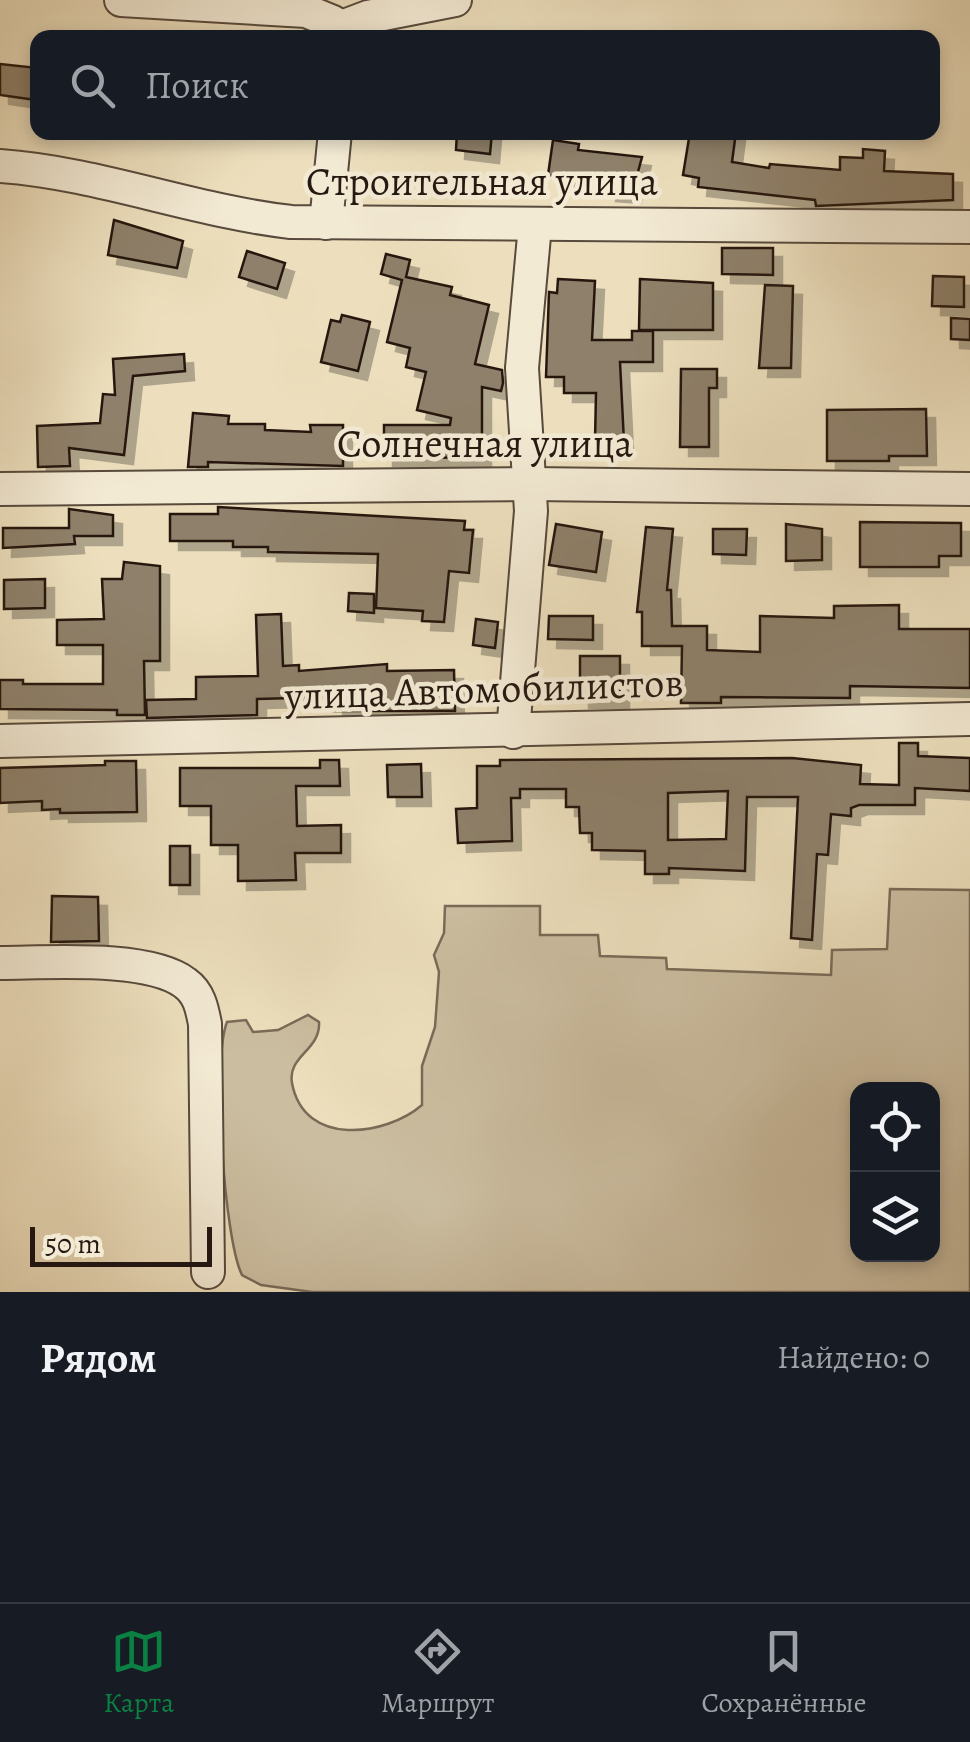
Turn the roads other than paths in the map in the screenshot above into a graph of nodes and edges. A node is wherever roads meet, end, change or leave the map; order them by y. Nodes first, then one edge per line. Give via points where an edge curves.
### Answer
1 (121, 0) edge
2 (455, 0) edge
3 (338, 30) edge
4 (347, 30) edge
5 (334, 140) edge
6 (0, 166) edge
7 (326, 223) junction
8 (535, 224) junction
9 (970, 226) edge
10 (532, 484) junction
11 (0, 489) edge
12 (970, 489) edge
13 (970, 719) edge
14 (514, 732) junction
15 (0, 740) edge
16 (0, 962) edge
17 (208, 1272) dead end

1 - 3 street via 282,8 322,16
2 - 4 street via 368,17
5 - 7 street
6 - 7 street, Строительная улица via 135,188 250,218
7 - 8 street, Строительная улица
8 - 9 street, Строительная улица
8 - 10 street via 522,368
10 - 11 street, Солнечная улица
10 - 12 street, Солнечная улица
10 - 14 street
13 - 14 street, улица Автомобилистов
14 - 15 street, улица Автомобилистов
16 - 17 street via 153,970 196,994 205,1024

